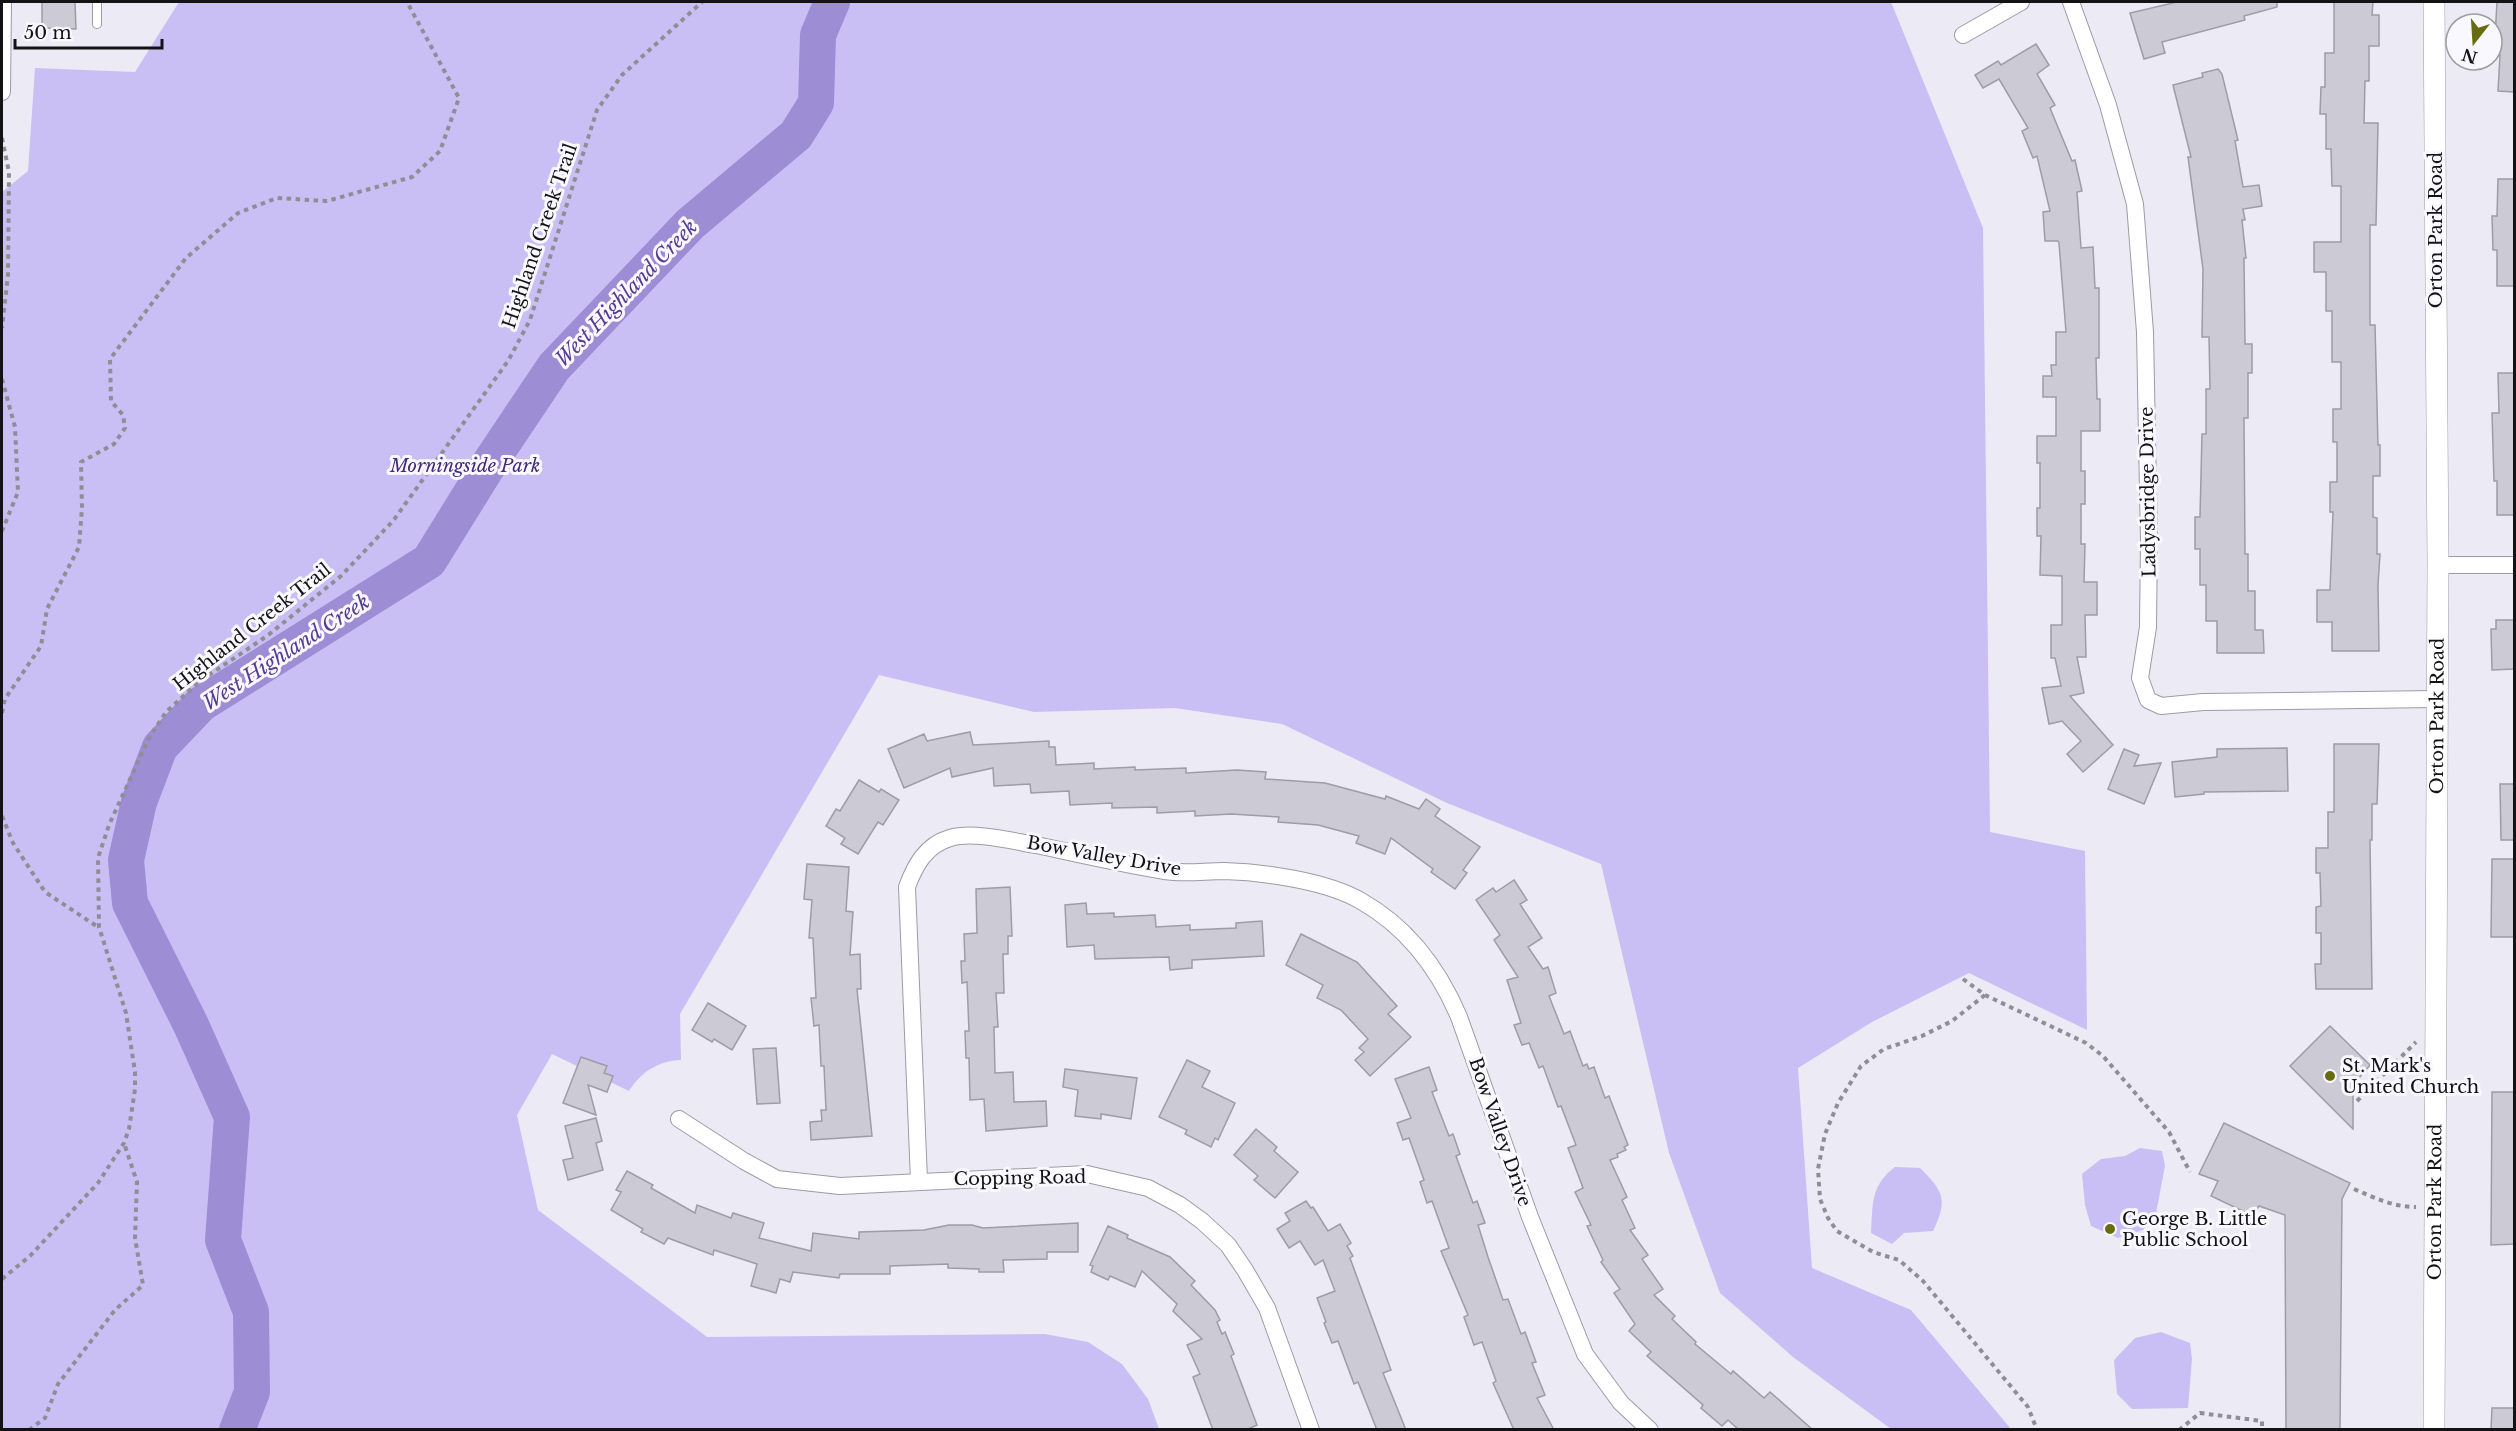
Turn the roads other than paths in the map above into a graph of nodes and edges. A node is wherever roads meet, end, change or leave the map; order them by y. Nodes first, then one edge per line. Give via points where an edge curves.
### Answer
1 (3, 2) edge
2 (97, 2) edge
3 (2021, 2) edge
4 (2071, 2) edge
5 (2434, 2) edge
6 (97, 24) dead end
7 (1963, 35) dead end
8 (2, 92) edge
9 (2438, 565) junction
10 (2514, 565) edge
11 (2436, 699) junction
12 (679, 1119) dead end
13 (919, 1180) junction
14 (1644, 1428) edge
15 (1311, 1430) edge
16 (2434, 1430) edge

1 - 8 street
2 - 6 lane
3 - 7 street
4 - 11 street, Ladysbridge Drive via 2108,105 2134,204 2145,332 2148,627 2140,678 2148,700 2161,706
5 - 9 street, Orton Park Road
9 - 10 street
9 - 11 street, Orton Park Road
11 - 16 street, Orton Park Road
12 - 13 street, Copping Road via 777,1179 840,1186
13 - 14 street, Bow Valley Drive via 907,887 914,868 937,843 952,837 988,836 1168,871 1271,874 1338,891 1361,900 1405,935 1432,964 1447,988 1584,1354
13 - 15 street, Copping Road via 1087,1174 1148,1188 1180,1204 1228,1245 1259,1293

